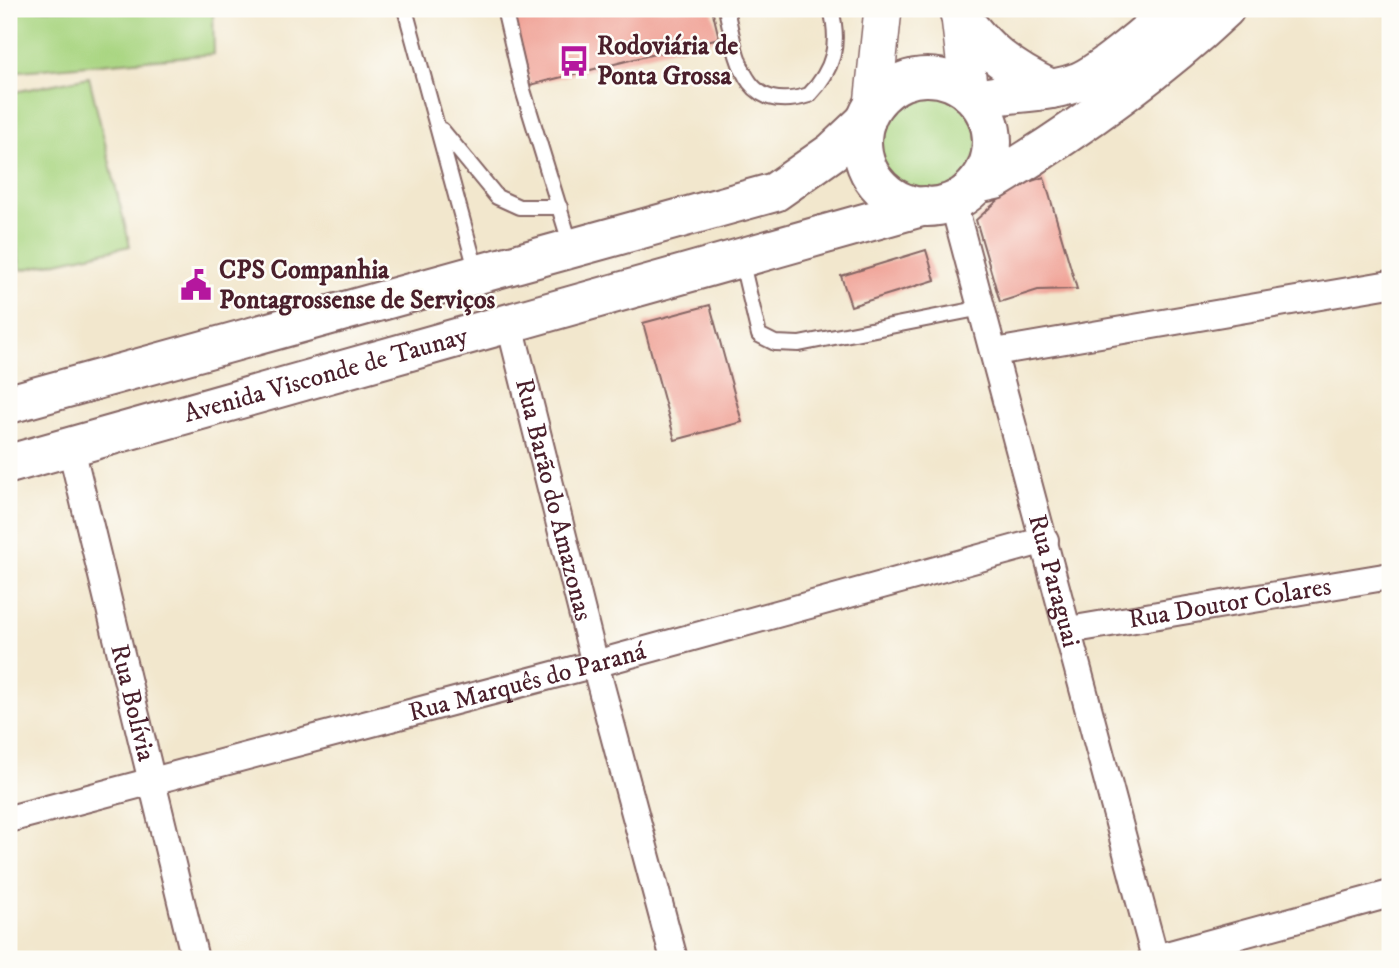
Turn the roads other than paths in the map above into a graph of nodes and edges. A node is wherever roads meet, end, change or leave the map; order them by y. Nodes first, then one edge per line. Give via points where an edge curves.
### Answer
1 (405, 9) edge
2 (504, 9) edge
3 (726, 9) edge
4 (831, 9) edge
5 (883, 9) edge
6 (1173, 9) edge
7 (1225, 9) edge
8 (960, 12) edge
9 (1051, 89) junction
10 (972, 96) junction
11 (870, 112) junction
12 (437, 124) junction
13 (951, 197) junction
14 (560, 207) junction
15 (572, 247) junction
16 (741, 259) junction
17 (477, 273) junction
18 (1390, 284) edge
19 (982, 308) junction
20 (510, 325) junction
21 (995, 352) junction
22 (107, 379) junction
23 (9, 404) edge
24 (71, 448) junction
25 (9, 464) edge
26 (1045, 540) junction
27 (1390, 576) edge
28 (1069, 630) junction
29 (595, 664) junction
30 (153, 779) junction
31 (9, 820) edge
32 (1390, 894) edge
33 (195, 959) edge
34 (674, 959) edge
35 (1154, 959) edge

1 - 12 lane
2 - 14 lane via 523,90
3 - 4 lane via 742,75 761,92 785,99 809,95 828,70 836,43
5 - 11 main road
6 - 9 main road via 1080,82
7 - 13 main road, Avenida Visconde de Taunay via 1193,40 1106,107 995,180
8 - 9 main road via 980,41 1003,62
8 - 10 main road
9 - 10 main road
10 - 11 main road via 948,80 915,78 899,83
10 - 13 main road via 985,112 992,143 990,158
11 - 13 main road via 863,153 875,181 897,199
11 - 15 main road via 832,152 775,192
12 - 14 lane via 497,197 519,207
12 - 17 lane
13 - 16 main road, Avenida Visconde de Taunay
13 - 19 street, Rua Paraguai
14 - 15 lane
15 - 17 main road
16 - 19 lane via 759,335 775,343 799,344
16 - 20 main road, Avenida Visconde de Taunay
17 - 22 main road
18 - 21 street
19 - 21 street, Rua Paraguai
20 - 24 main road, Avenida Visconde de Taunay
20 - 29 street, Rua Barão do Amazonas
21 - 26 street, Rua Paraguai
22 - 23 main road
22 - 24 main road via 94,387 76,412
24 - 25 main road, Avenida Visconde de Taunay
24 - 30 street, Rua Bolívia
26 - 28 street, Rua Paraguai
26 - 29 street, Rua Marquês do Paraná
27 - 28 street, Rua Doutor Colares
28 - 35 street, Rua Paraguai
29 - 30 street, Rua Marquês do Paraná
29 - 34 street, Rua Barão do Amazonas
30 - 31 street, Rua Marquês do Paraná
30 - 33 street, Rua Bolívia
32 - 35 street

